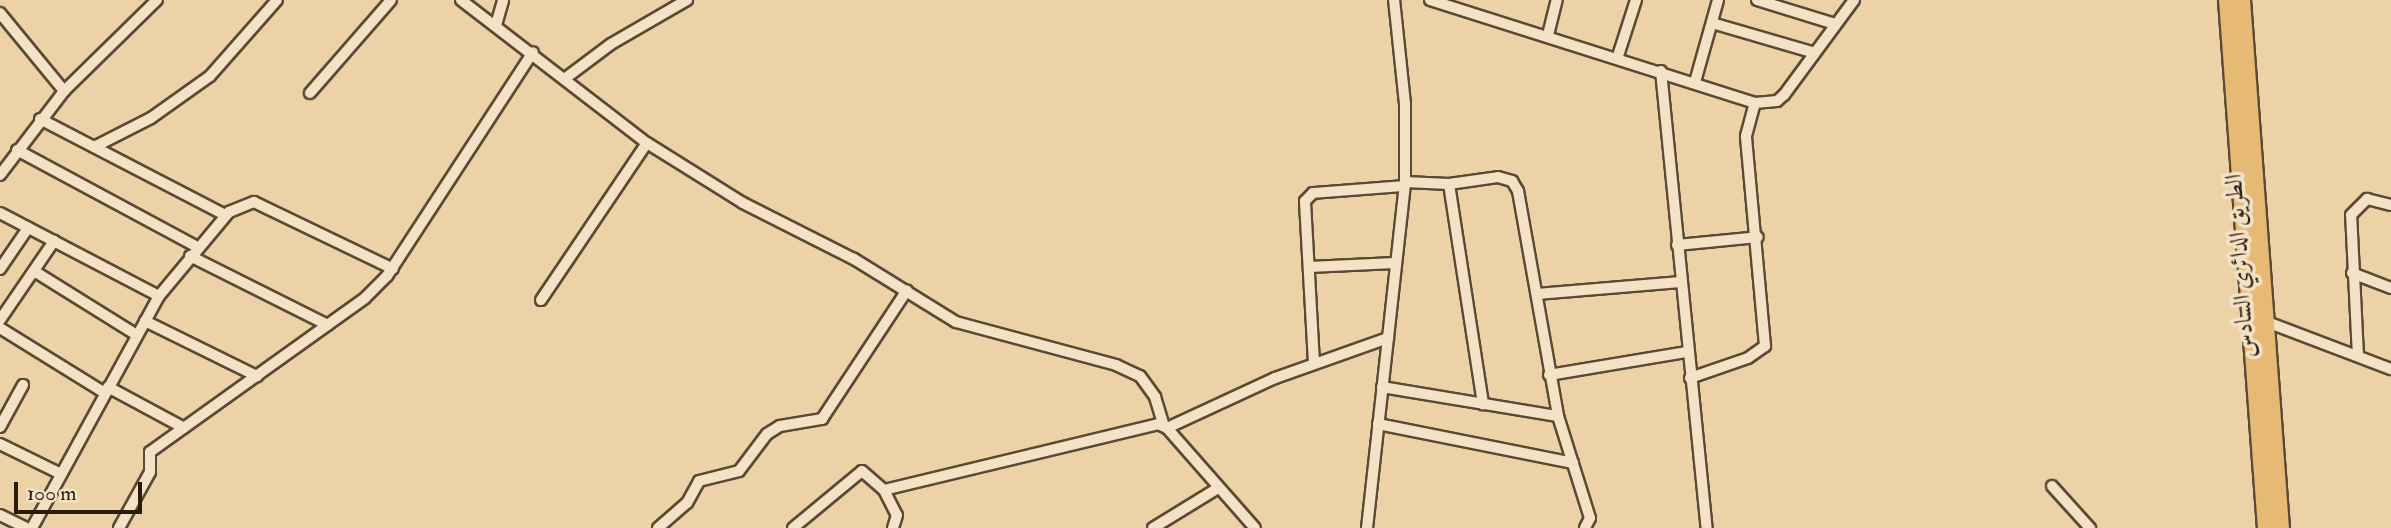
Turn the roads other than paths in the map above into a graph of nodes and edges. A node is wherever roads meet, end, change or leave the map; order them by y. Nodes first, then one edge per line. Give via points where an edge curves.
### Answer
1 (157, 0) edge
2 (277, 0) edge
3 (391, 0) edge
4 (461, 0) edge
5 (503, 0) edge
6 (687, 0) edge
7 (1394, 0) edge
8 (1430, 0) edge
9 (1478, 0) edge
10 (1557, 0) edge
11 (1636, 0) edge
12 (1718, 0) edge
13 (1757, 0) edge
14 (1854, 0) edge
15 (2227, 0) edge
16 (2242, 0) edge
17 (1795, 6) edge
18 (0, 13) edge
19 (1474, 13) junction
20 (1712, 23) junction
21 (1835, 24) junction
22 (496, 25) junction
23 (1548, 35) junction
24 (533, 52) junction
25 (1815, 53) junction
26 (1618, 56) junction
27 (1661, 72) junction
28 (567, 77) junction
29 (1695, 82) junction
30 (64, 91) junction
31 (310, 93) dead end
32 (1755, 103) junction
33 (40, 119) junction
34 (647, 143) junction
35 (94, 147) junction
36 (18, 150) junction
37 (0, 175) edge
38 (1405, 184) junction
39 (1449, 184) junction
40 (2391, 205) edge
41 (0, 213) edge
42 (225, 215) junction
43 (2252, 225) junction
44 (28, 228) junction
45 (1758, 237) junction
46 (54, 241) junction
47 (1677, 245) junction
48 (193, 252) junction
49 (1395, 263) junction
50 (1309, 267) junction
51 (0, 269) edge
52 (393, 269) junction
53 (34, 271) junction
54 (2352, 272) junction
55 (1681, 282) junction
56 (2391, 288) edge
57 (907, 290) junction
58 (1537, 294) junction
59 (159, 296) junction
60 (541, 300) dead end
61 (0, 320) edge
62 (145, 321) junction
63 (2267, 322) junction
64 (328, 325) junction
65 (0, 328) edge
66 (137, 335) junction
67 (1388, 338) junction
68 (1687, 352) junction
69 (2358, 356) junction
70 (1314, 363) junction
71 (2391, 369) edge
72 (1549, 375) junction
73 (257, 376) junction
74 (1690, 378) junction
75 (23, 386) dead end
76 (1382, 387) junction
77 (106, 390) junction
78 (1483, 404) junction
79 (1558, 416) junction
80 (1378, 424) junction
81 (1165, 426) junction
82 (0, 427) edge
83 (184, 428) junction
84 (0, 444) edge
85 (1573, 463) junction
86 (61, 474) junction
87 (2052, 486) dead end
88 (1219, 488) junction
89 (884, 490) junction
90 (0, 515) edge
91 (29, 528) edge
92 (119, 528) edge
93 (658, 528) edge
94 (793, 528) edge
95 (893, 528) edge
96 (1153, 528) edge
97 (1255, 528) edge
98 (1367, 528) edge
99 (1585, 528) edge
100 (1707, 528) edge
101 (2090, 528) edge
102 (2266, 528) edge
103 (2281, 528) edge

1 - 30 street
2 - 35 street via 210,76 151,118
3 - 31 street
4 - 22 street
5 - 22 street
6 - 28 street via 611,44
7 - 38 street via 1405,104
8 - 19 street
9 - 19 street
10 - 23 street
11 - 26 street
12 - 20 street
13 - 17 street
14 - 21 street
15 - 43 highway, الطريق الدائري السادس
16 - 43 highway, الطريق الدائري السادس
17 - 21 street
18 - 30 street
19 - 23 street
20 - 25 street
20 - 29 street
21 - 25 street
22 - 24 street
23 - 26 street
24 - 28 street
24 - 52 street
25 - 32 street via 1777,101
26 - 27 street
27 - 29 street
27 - 47 street
28 - 34 street
29 - 32 street
30 - 33 street
32 - 45 street via 1746,136
33 - 35 street
33 - 36 street
34 - 57 street via 743,203
34 - 60 street
35 - 42 street
36 - 37 street
36 - 48 street
38 - 39 street
38 - 49 street
38 - 50 street via 1308,195
39 - 58 street via 1498,177 1511,181 1518,191
39 - 78 street
40 - 54 street via 2367,199 2351,215
41 - 44 street
42 - 48 street
42 - 52 street via 254,202
43 - 63 highway, الطريق الدائري السادس
43 - 102 highway, الطريق الدائري السادس
44 - 46 street
44 - 51 street
45 - 47 street
45 - 74 street via 1765,346 1748,358
46 - 53 street
46 - 59 street
47 - 55 street
48 - 59 street
48 - 64 street
49 - 50 street
49 - 67 street
50 - 70 street
52 - 64 street via 365,298
53 - 61 street
53 - 66 street
54 - 56 street
54 - 69 street
55 - 58 street
55 - 68 street
57 - 81 street via 956,322 1116,365 1140,376 1155,397
57 - 93 street via 822,419 773,430 739,471 699,481 687,503
58 - 72 street
59 - 62 street
62 - 66 street
62 - 73 street
63 - 69 street
63 - 103 highway, الطريق الدائري السادس
64 - 73 street
65 - 77 street
66 - 77 street
67 - 70 street
67 - 76 street
68 - 72 street
68 - 74 street
69 - 71 street
70 - 81 street
72 - 79 street
73 - 83 street
74 - 100 street
75 - 82 street
76 - 78 street
76 - 80 street
77 - 83 street
77 - 86 street
78 - 79 street
79 - 85 street
80 - 85 street
80 - 98 street
81 - 88 street
81 - 89 street
83 - 92 street via 148,455 150,472
84 - 86 street
85 - 99 street via 1589,511
86 - 91 street
87 - 101 street
88 - 96 street
88 - 97 street
89 - 94 street via 862,471
89 - 95 street via 897,515
90 - 91 street

